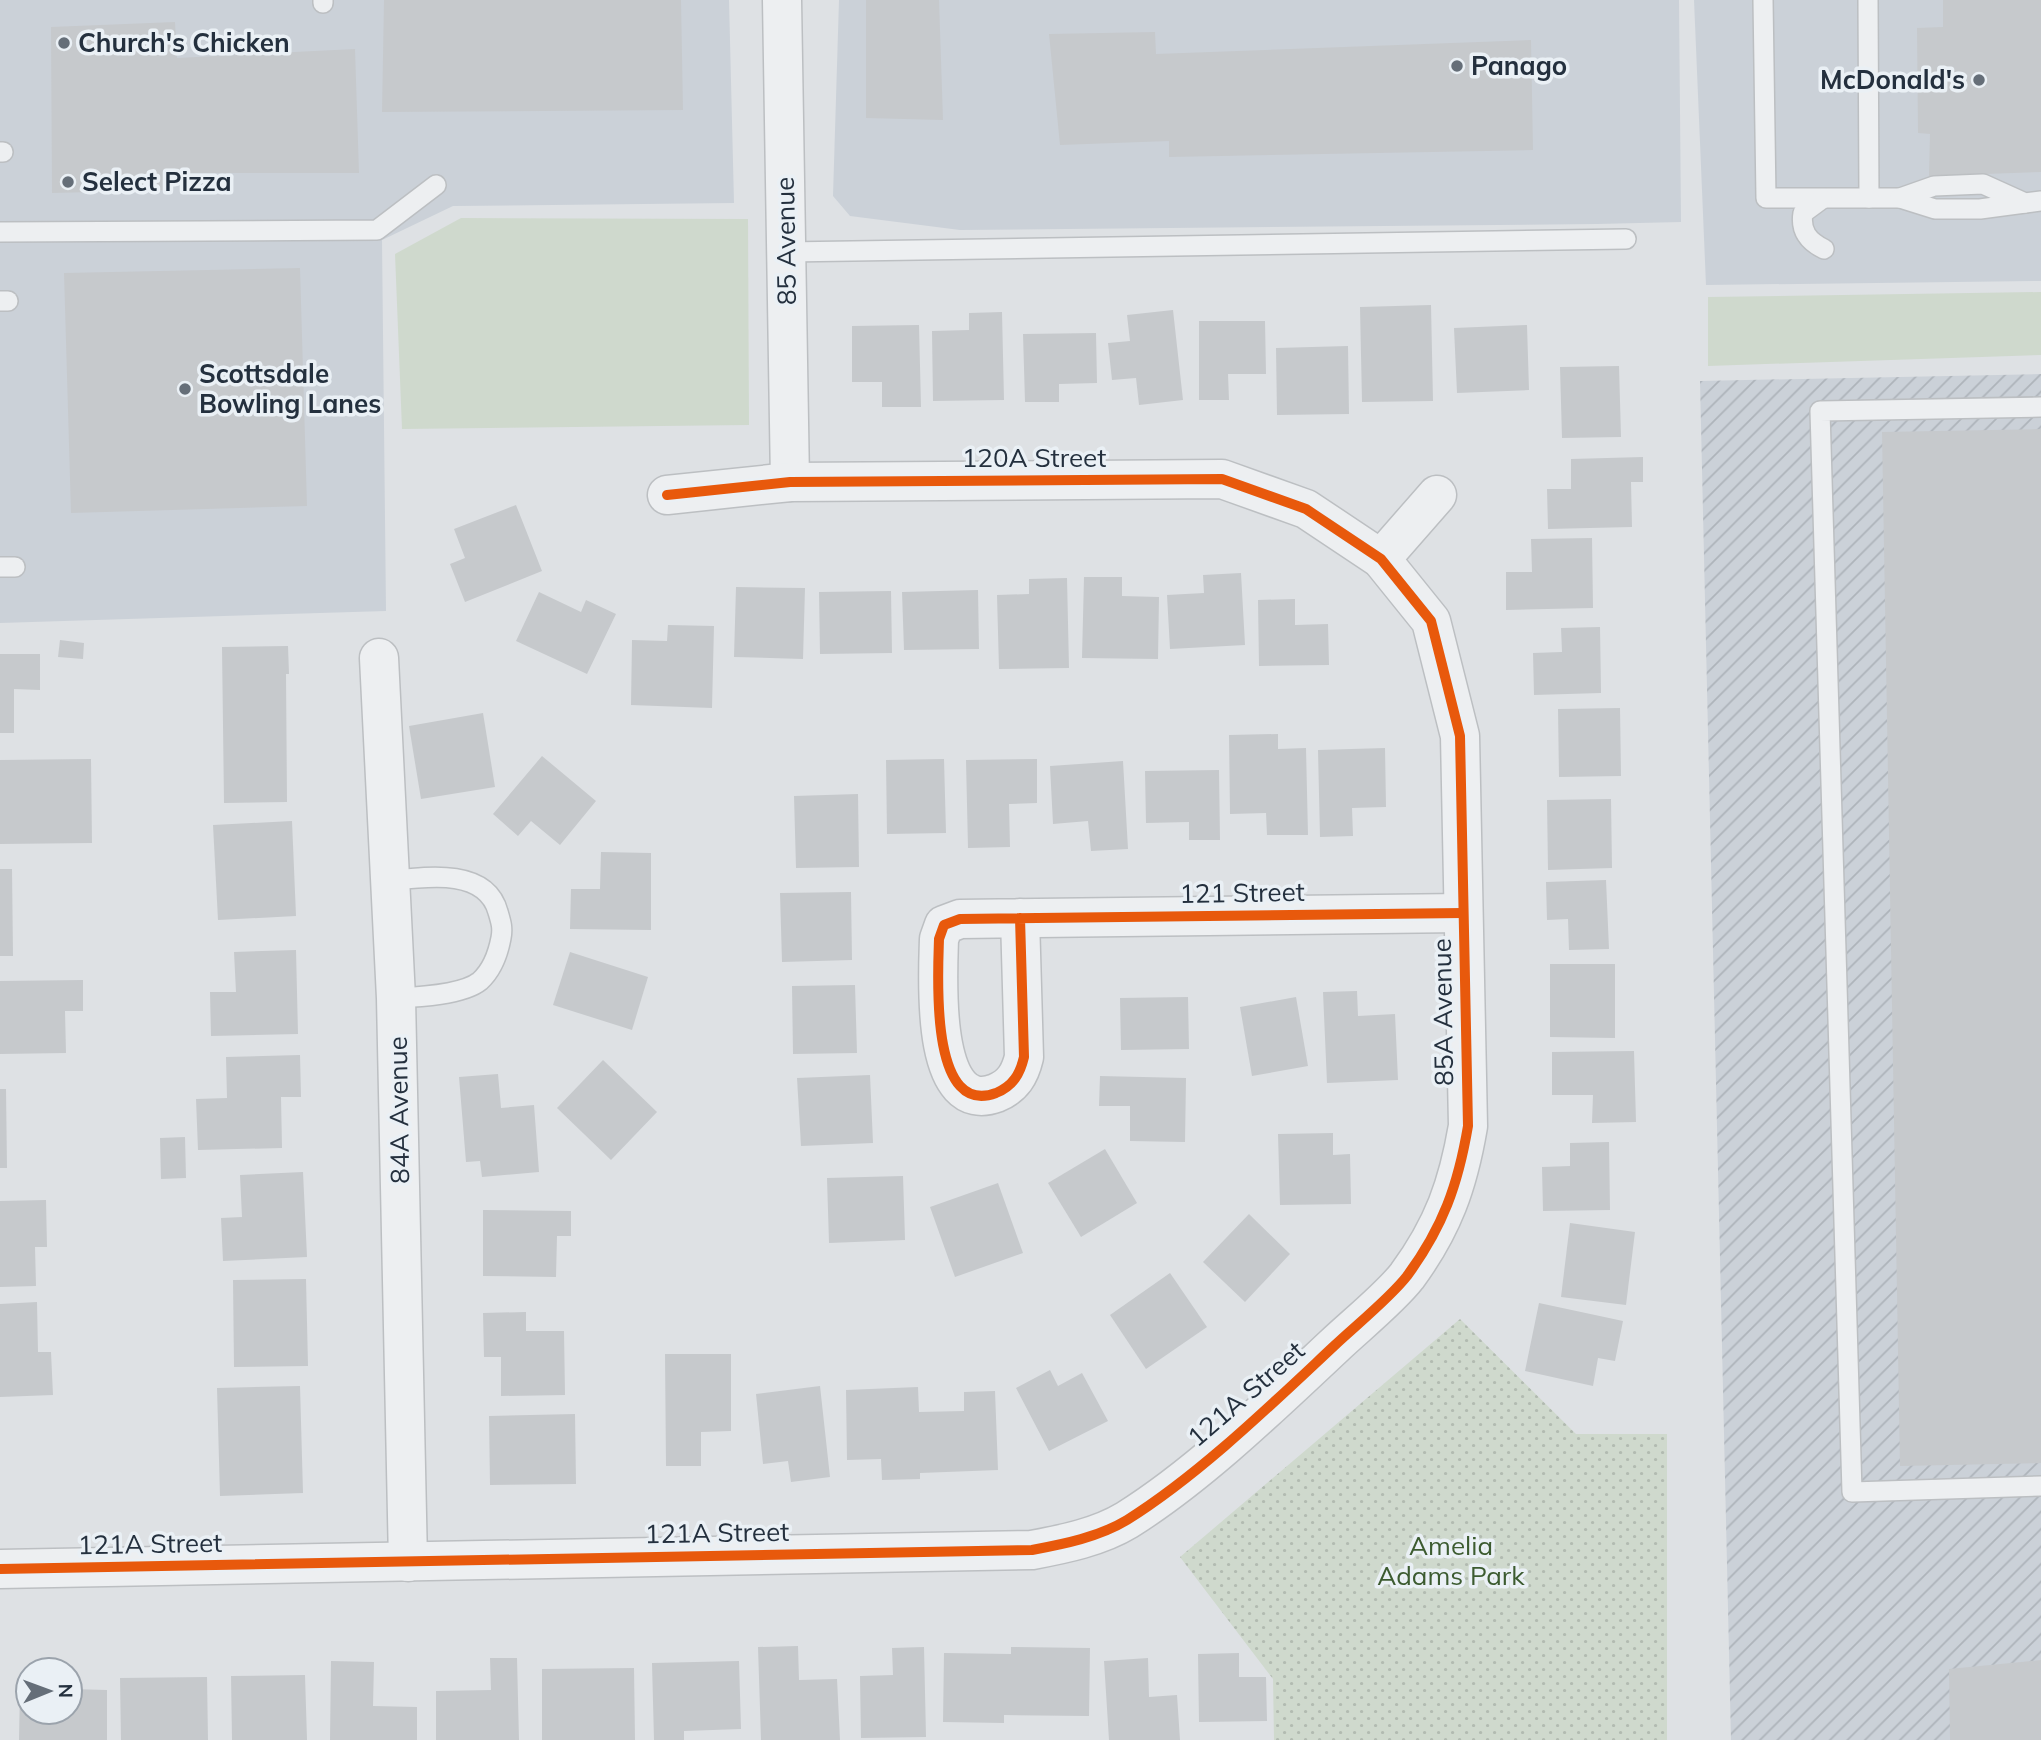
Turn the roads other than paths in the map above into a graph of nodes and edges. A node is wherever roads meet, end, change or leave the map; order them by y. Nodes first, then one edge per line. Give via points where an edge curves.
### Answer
1 (782, 0) edge
2 (1763, 0) edge
3 (1868, 0) edge
4 (436, 185) dead end
5 (1869, 198) junction
6 (1822, 199) junction
7 (2033, 202) edge
8 (0, 232) edge
9 (1626, 239) dead end
10 (1824, 249) dead end
11 (786, 252) junction
12 (2041, 407) edge
13 (790, 482) junction
14 (667, 495) dead end
15 (1437, 495) dead end
16 (1381, 559) junction
17 (379, 658) dead end
18 (389, 881) junction
19 (1463, 914) junction
20 (1020, 918) dead end
21 (396, 998) junction
22 (1357, 1324) joint
23 (2041, 1486) edge
24 (408, 1562) junction
25 (0, 1569) edge

1 - 11 street, 85 Avenue
2 - 6 lane via 1766,198
3 - 5 lane
4 - 8 lane via 377,230
5 - 6 lane
5 - 7 lane via 1900,198 1935,209
6 - 10 lane via 1803,213 1801,222 1811,243
9 - 11 lane
11 - 13 street, 85 Avenue
12 - 23 lane via 1820,411 1852,1492
13 - 14 street, 120A Street
13 - 16 street, 120A Street via 1222,480 1306,509
15 - 16 street
16 - 19 street, 85A Avenue via 1431,621 1460,736
17 - 18 street, 84A Avenue
18 - 21 street, 84A Avenue
18 - 21 lane via 441,877 466,881 496,904 502,929 497,959 479,982 450,993
19 - 20 street, 121 Street
19 - 22 street, 85A Avenue via 1468,1126 1461,1170 1442,1221 1406,1278
21 - 24 street, 84A Avenue
22 - 24 street, 121A Street via 1163,1494 1125,1521 1073,1542 1031,1550
24 - 25 street, 121A Street

